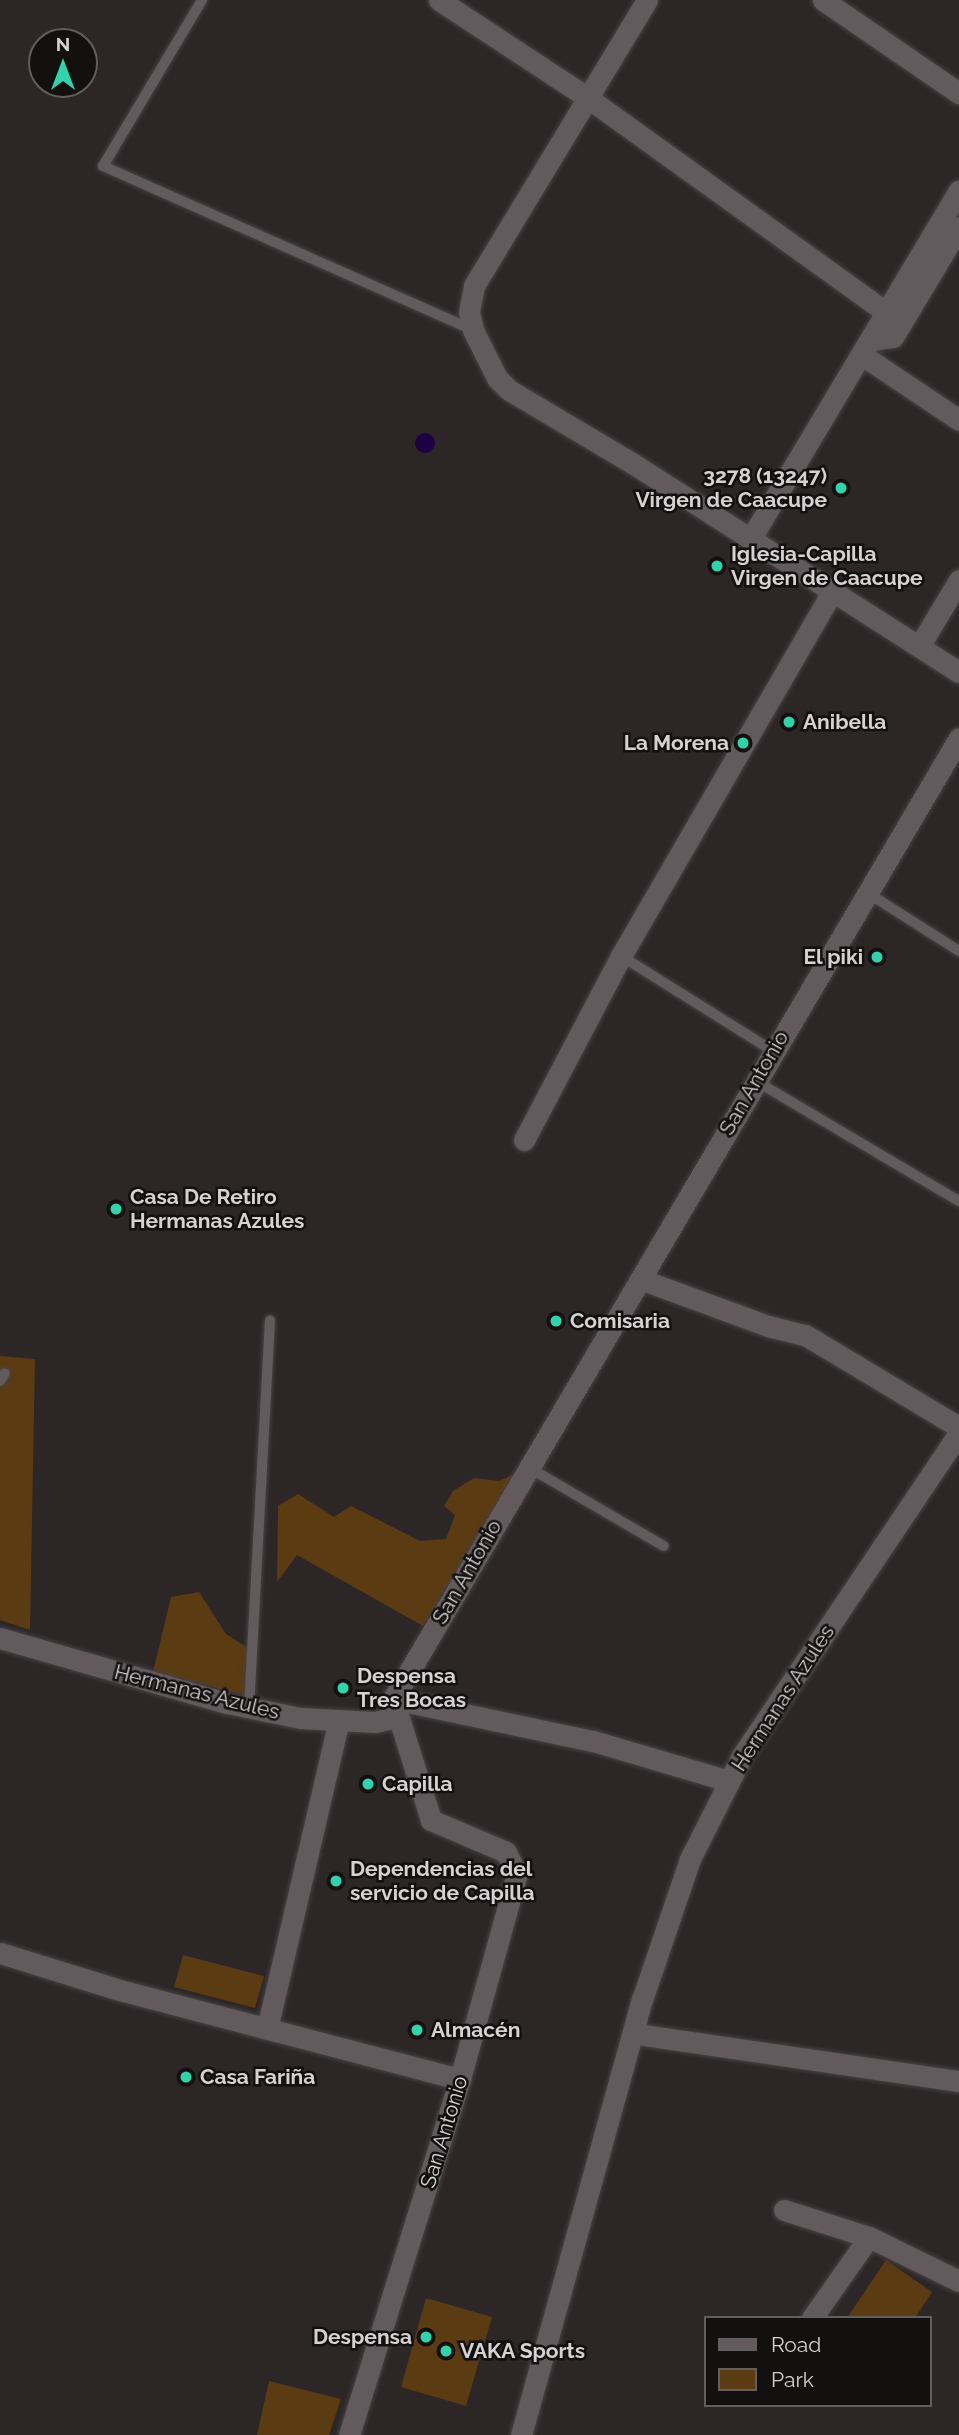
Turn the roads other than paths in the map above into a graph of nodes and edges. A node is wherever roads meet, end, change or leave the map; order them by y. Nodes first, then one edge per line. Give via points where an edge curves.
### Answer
1 (202, 0) edge
2 (439, 0) edge
3 (647, 0) edge
4 (823, 0) edge
5 (959, 93) edge
6 (588, 98) junction
7 (959, 190) edge
8 (959, 227) edge
9 (893, 318) junction
10 (473, 330) junction
11 (867, 347) junction
12 (959, 420) edge
13 (751, 538) junction
14 (959, 580) edge
15 (833, 590) junction
16 (920, 645) junction
17 (959, 672) edge
18 (959, 738) edge
19 (866, 892) junction
20 (959, 951) edge
21 (621, 956) junction
22 (773, 1051) junction
23 (756, 1081) junction
24 (524, 1140) dead end
25 (959, 1201) edge
26 (640, 1279) junction
27 (270, 1321) dead end
28 (959, 1427) edge
29 (959, 1433) edge
30 (528, 1467) junction
31 (664, 1546) dead end
32 (0, 1638) edge
33 (249, 1708) junction
34 (395, 1708) junction
35 (339, 1720) junction
36 (729, 1781) junction
37 (0, 1953) edge
38 (267, 2029) junction
39 (636, 2034) junction
40 (460, 2079) junction
41 (959, 2081) edge
42 (784, 2210) dead end
43 (869, 2237) junction
44 (959, 2281) edge
45 (813, 2316) edge
46 (349, 2435) edge
47 (521, 2435) edge

1 - 10 lane via 103,166
2 - 6 street
3 - 6 street
4 - 5 street
6 - 9 street
6 - 10 street via 474,286 469,312
7 - 9 street
8 - 9 street
9 - 11 street
10 - 13 street via 497,378 509,390
11 - 12 street
11 - 13 street
13 - 15 street
14 - 16 street
15 - 16 street
15 - 21 street
16 - 17 street
18 - 19 street, San Antonio
19 - 20 lane
19 - 22 street, San Antonio
21 - 22 lane
21 - 24 street
22 - 23 street, San Antonio
23 - 25 lane
23 - 26 street, San Antonio
26 - 28 street via 805,1335
26 - 30 street, San Antonio
27 - 33 lane
29 - 36 street, Hermanas Azules
30 - 31 lane
30 - 34 street, San Antonio
32 - 33 street, Hermanas Azules
33 - 35 street, Hermanas Azules
34 - 35 street, Hermanas Azules via 375,1722
34 - 36 street, Hermanas Azules via 593,1741
34 - 40 street, San Antonio via 408,1737 431,1820 444,1829 493,1844 515,1863 515,1888
35 - 38 street
36 - 39 street via 667,1917
37 - 38 street
38 - 40 street
39 - 41 street
39 - 47 street
40 - 46 street, San Antonio
42 - 43 street
43 - 44 street
43 - 45 street

